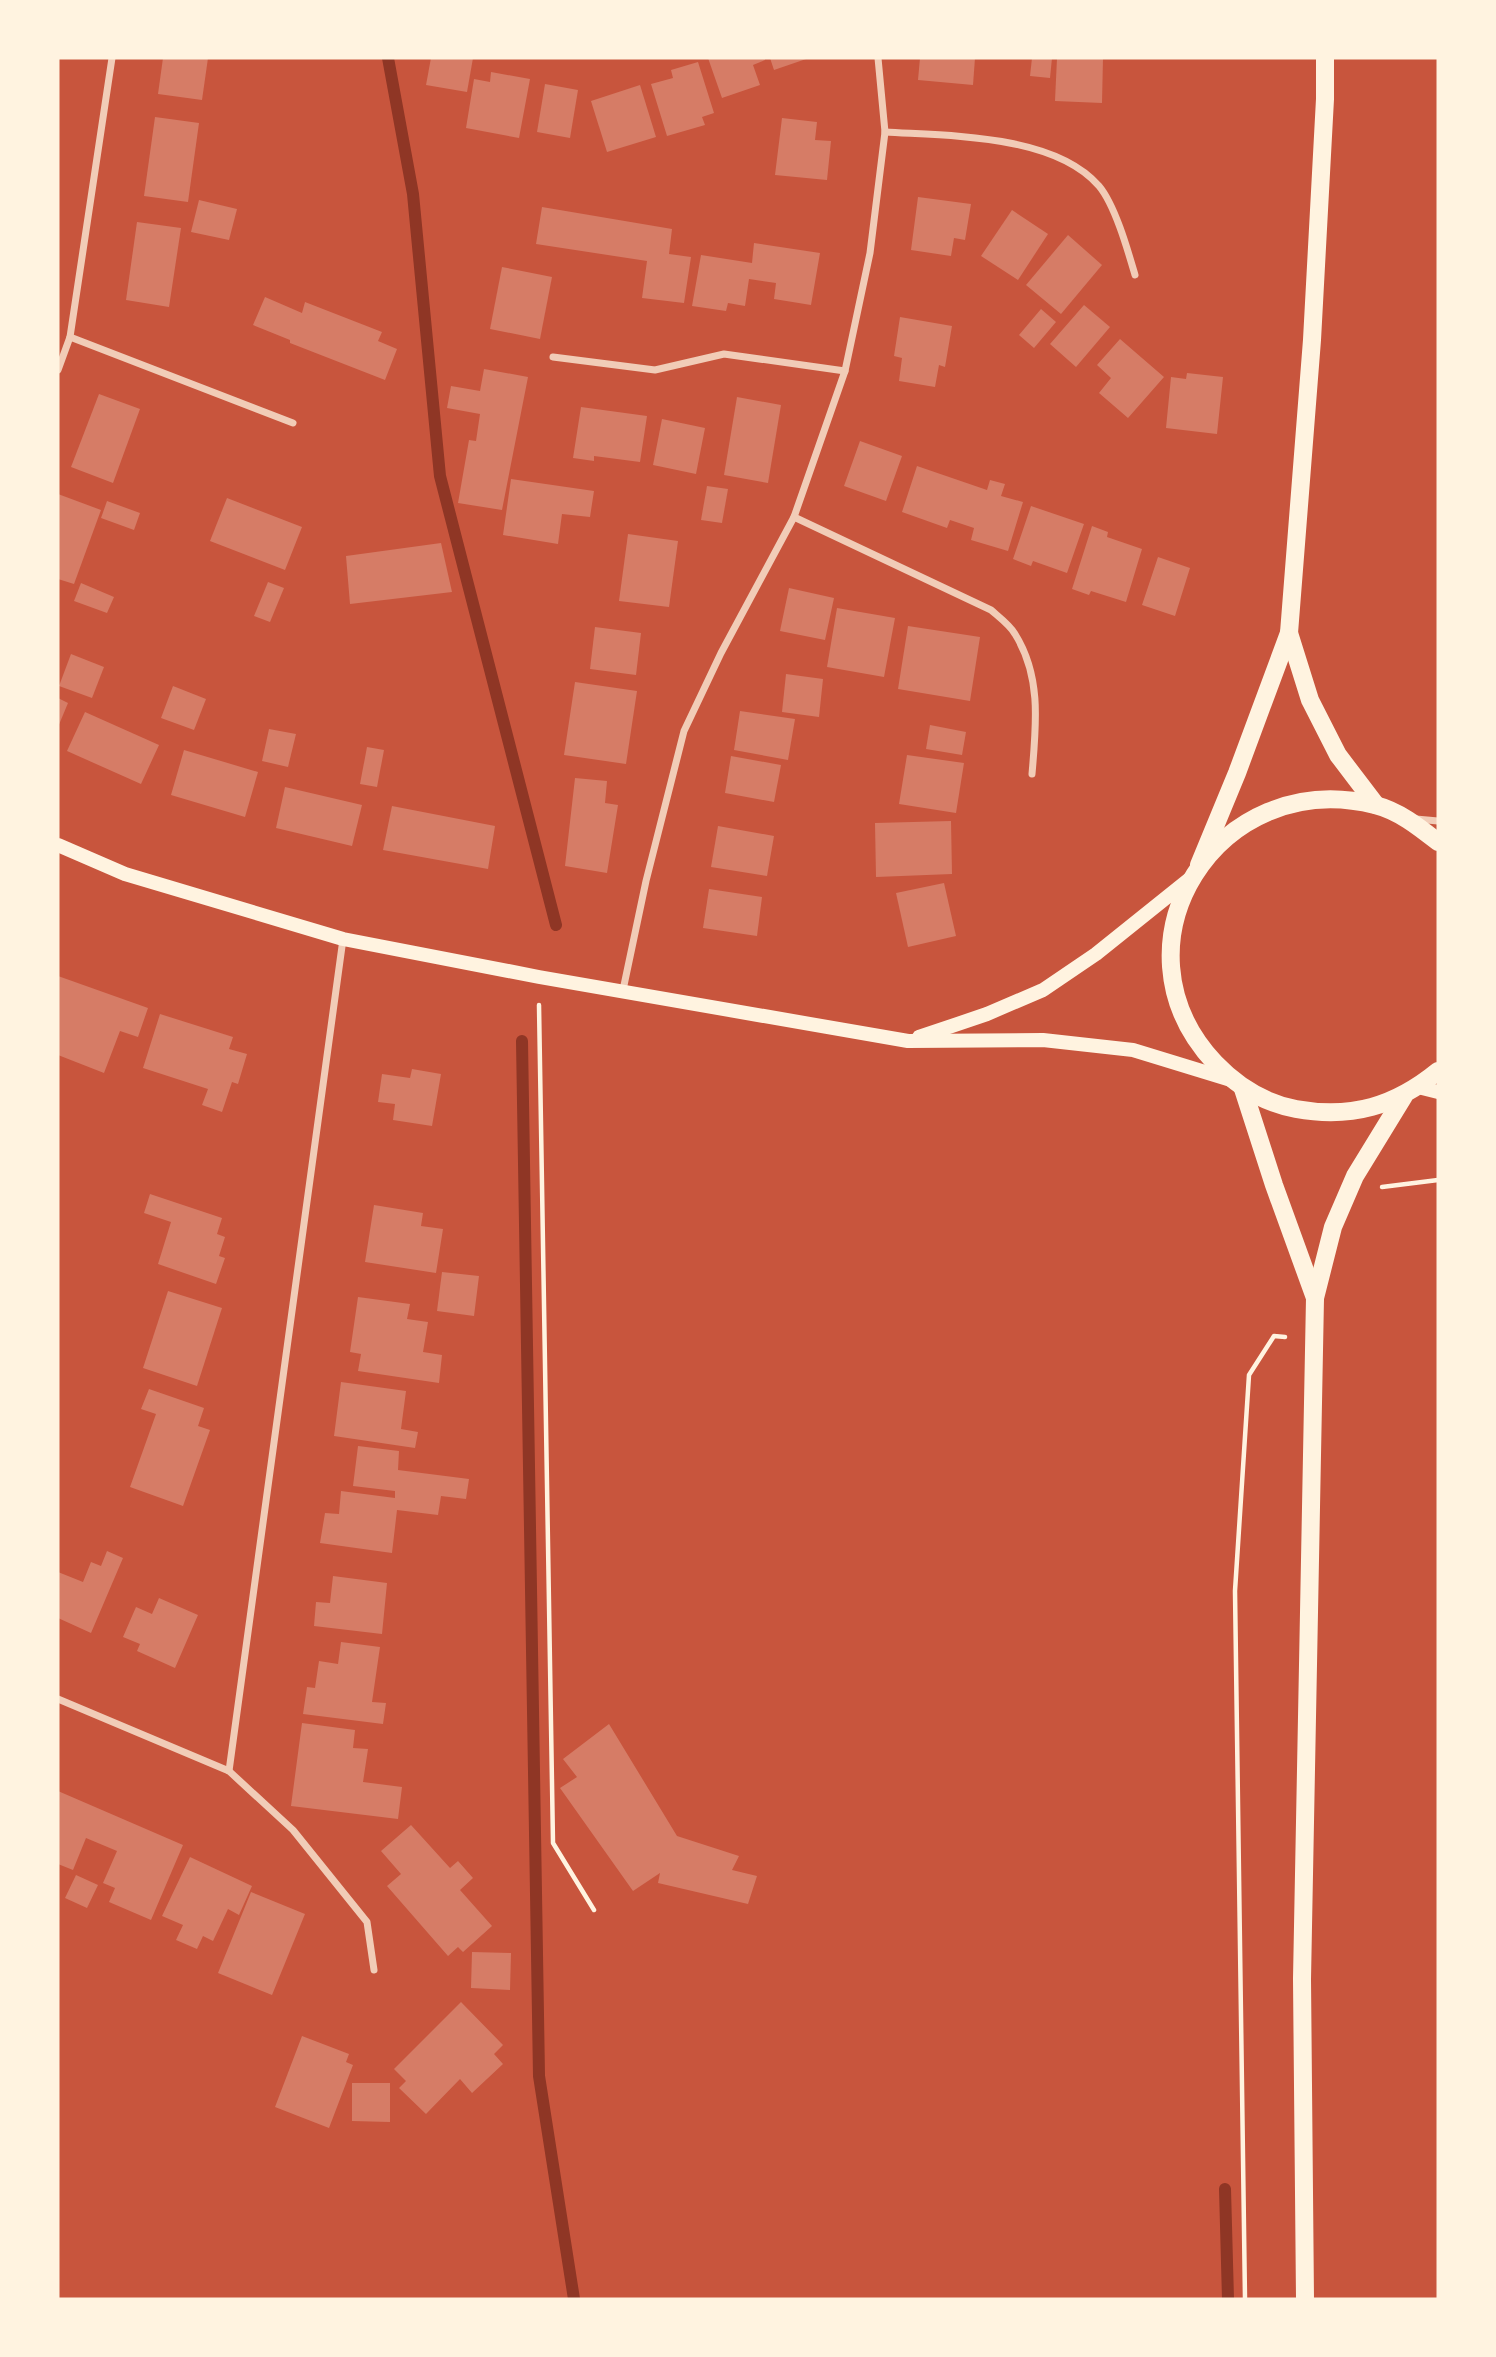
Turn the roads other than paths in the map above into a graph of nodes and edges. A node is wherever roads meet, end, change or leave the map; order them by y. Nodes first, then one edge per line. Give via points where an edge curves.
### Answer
1 (113, 58) edge
2 (878, 58) edge
3 (1325, 58) edge
4 (885, 132) junction
5 (1135, 275) dead end
6 (71, 337) junction
7 (554, 356) dead end
8 (58, 370) edge
9 (845, 371) junction
10 (293, 423) dead end
11 (794, 517) junction
12 (1289, 633) junction
13 (1032, 774) dead end
14 (1376, 805) junction
15 (1408, 818) junction
16 (1438, 821) edge
17 (1438, 842) edge
18 (58, 845) edge
19 (1195, 871) junction
20 (342, 939) junction
21 (622, 990) junction
22 (908, 1041) junction
23 (1438, 1071) edge
24 (1237, 1084) junction
25 (1411, 1092) junction
26 (1438, 1092) edge
27 (1315, 1298) junction
28 (58, 1699) edge
29 (229, 1771) junction
30 (374, 1970) dead end
31 (1305, 2299) edge

1 - 6 street
2 - 4 street
3 - 12 main road via 1312,340
4 - 5 street via 1035,147 1070,163 1100,186
4 - 9 street via 870,253
6 - 8 street
6 - 10 street
7 - 9 street via 655,370 724,354
9 - 11 street
11 - 13 street via 991,610 1015,632 1034,676
11 - 21 street via 684,731
12 - 14 main road via 1310,700 1338,755
12 - 19 main road
14 - 15 main road
14 - 19 main road via 1327,797 1278,806 1234,830
15 - 16 street
15 - 17 main road
18 - 20 main road via 125,874
19 - 22 main road via 1096,954 1043,990
19 - 24 main road via 1175,919 1171,963 1180,1008 1200,1047
20 - 21 main road
20 - 29 street
21 - 22 main road
22 - 24 main road via 1043,1040 1133,1050
23 - 25 main road
24 - 25 main road via 1282,1107 1323,1114 1365,1110
24 - 27 main road
25 - 26 main road
25 - 27 main road via 1356,1176 1333,1227
27 - 31 main road via 1302,1979
28 - 29 street
29 - 30 street via 293,1830 367,1922

